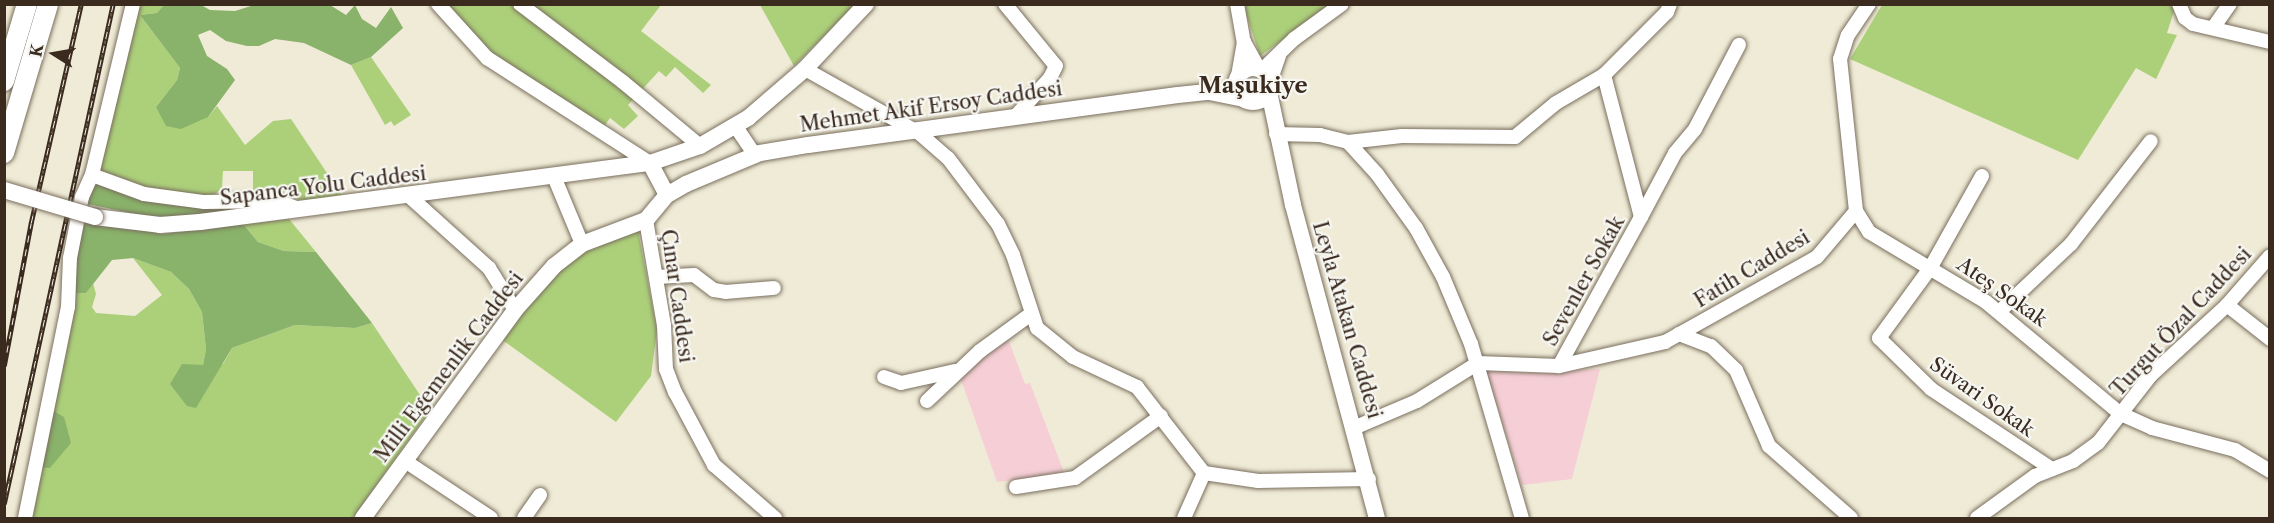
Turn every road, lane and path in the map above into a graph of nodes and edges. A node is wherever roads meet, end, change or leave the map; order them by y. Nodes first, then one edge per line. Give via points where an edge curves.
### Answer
1 (27, 4) edge
2 (48, 4) edge
3 (133, 4) edge
4 (438, 4) edge
5 (520, 4) edge
6 (866, 4) edge
7 (1005, 4) edge
8 (1237, 4) edge
9 (1342, 4) edge
10 (1670, 4) edge
11 (1869, 4) edge
12 (2180, 4) edge
13 (2230, 4) edge
14 (2213, 28) junction
15 (1244, 42) junction
16 (2270, 42) edge
17 (1738, 45) dead end
18 (805, 69) junction
19 (1604, 75) junction
20 (1265, 78) junction
21 (1237, 79) junction
22 (4, 81) edge
23 (1209, 92) junction
24 (1248, 100) junction
25 (1014, 118) junction
26 (736, 127) junction
27 (919, 133) junction
28 (1276, 134) junction
29 (2151, 141) dead end
30 (1348, 142) junction
31 (700, 146) junction
32 (4, 153) edge
33 (755, 155) junction
34 (650, 163) junction
35 (92, 175) junction
36 (1982, 176) dead end
37 (555, 178) junction
38 (4, 190) edge
39 (667, 195) junction
40 (409, 196) junction
41 (301, 210) junction
42 (1856, 211) junction
43 (1641, 217) junction
44 (646, 220) junction
45 (582, 244) junction
46 (2270, 256) edge
47 (1931, 267) junction
48 (656, 277) junction
49 (774, 288) dead end
50 (2227, 305) junction
51 (515, 310) junction
52 (1999, 312) junction
53 (1031, 314) junction
54 (1679, 334) junction
55 (2270, 339) edge
56 (1478, 363) junction
57 (1559, 366) junction
58 (957, 370) junction
59 (884, 377) dead end
60 (927, 400) dead end
61 (2121, 414) junction
62 (1161, 416) junction
63 (1356, 428) junction
64 (405, 461) junction
65 (2052, 469) junction
66 (2270, 471) edge
67 (1204, 473) junction
68 (1369, 478) junction
69 (1016, 487) dead end
70 (540, 495) dead end
71 (25, 519) edge
72 (363, 519) edge
73 (491, 519) edge
74 (524, 519) edge
75 (775, 519) edge
76 (1184, 519) edge
77 (1377, 519) edge
78 (1522, 519) edge
79 (1851, 519) edge
80 (1977, 519) edge

1 - 22 highway
2 - 32 highway
3 - 35 street
4 - 34 street via 487,58
5 - 31 street
6 - 18 main road, Sapanca Yolu Caddesi
7 - 25 street via 1056,66
8 - 15 street
9 - 20 street via 1280,51
10 - 19 street via 1667,12
11 - 42 street via 1848,35 1840,59
12 - 14 street via 2189,22
13 - 14 street
14 - 16 street
15 - 20 street
15 - 21 street
17 - 43 street via 1695,129 1675,153
18 - 26 main road, Sapanca Yolu Caddesi
18 - 27 street
19 - 30 street via 1556,103 1515,137 1401,136
19 - 43 street, Sevenler Sokak
20 - 21 main road via 1247,69
20 - 24 main road
20 - 28 main road
21 - 23 main road
21 - 24 main road
23 - 24 main road
23 - 25 main road, Mehmet Akif Ersoy Caddesi
24 - 28 main road
25 - 27 main road, Mehmet Akif Ersoy Caddesi
26 - 31 main road, Sapanca Yolu Caddesi
26 - 33 street
27 - 33 main road, Mehmet Akif Ersoy Caddesi
27 - 53 street via 964,174 990,209 1013,255
28 - 30 street via 1320,135
28 - 63 main road, Leyla Atakan Caddesi
29 - 52 street via 2071,244
30 - 56 street via 1416,228 1443,277
31 - 34 main road, Sapanca Yolu Caddesi
33 - 39 main road, Mehmet Akif Ersoy Caddesi
34 - 37 main road, Sapanca Yolu Caddesi
34 - 39 main road
35 - 41 street via 144,194 204,202 277,201
35 - 71 street via 82,197 72,248 68,307
36 - 47 street
37 - 40 main road, Sapanca Yolu Caddesi
37 - 45 street
38 - 41 main road, Sapanca Yolu Caddesi, bridge via 95,217 168,225
39 - 44 main road, Milli Egemenlik Caddesi
40 - 41 main road, Sapanca Yolu Caddesi
40 - 51 street via 489,268
42 - 47 street, Ateş Sokak via 1869,232
42 - 54 street, Fatih Caddesi via 1817,256
43 - 57 street, Sevenler Sokak
44 - 45 main road, Milli Egemenlik Caddesi
44 - 48 street, Çınar Caddesi
45 - 51 main road, Milli Egemenlik Caddesi via 554,266
46 - 50 street, Turgut Özal Caddesi
47 - 52 street, Ateş Sokak
47 - 65 street, Süvari Sokak via 1879,338 1938,394
48 - 49 street via 694,275 714,290 726,292
48 - 75 street, Çınar Caddesi via 666,369 688,423 714,465
50 - 55 street
50 - 61 street, Turgut Özal Caddesi via 2151,375
51 - 64 main road, Milli Egemenlik Caddesi
52 - 61 street, Ateş Sokak
53 - 58 street
53 - 62 street via 1037,328 1055,345 1137,387
54 - 57 street, Fatih Caddesi via 1665,342
54 - 79 street via 1711,346 1736,370 1769,446
56 - 57 street, Fatih Caddesi
56 - 63 street via 1417,401
56 - 78 street
58 - 59 street via 901,383
58 - 60 street
61 - 65 street, Turgut Özal Caddesi via 2098,442
61 - 66 street, Ateş Sokak via 2152,428 2235,450
62 - 67 street
62 - 69 street via 1075,478
63 - 68 main road, Leyla Atakan Caddesi
64 - 72 main road, Milli Egemenlik Caddesi
64 - 73 street
65 - 80 street, Turgut Özal Caddesi via 2035,476
67 - 68 street via 1258,481
67 - 76 street
68 - 77 main road, Leyla Atakan Caddesi
70 - 74 street

